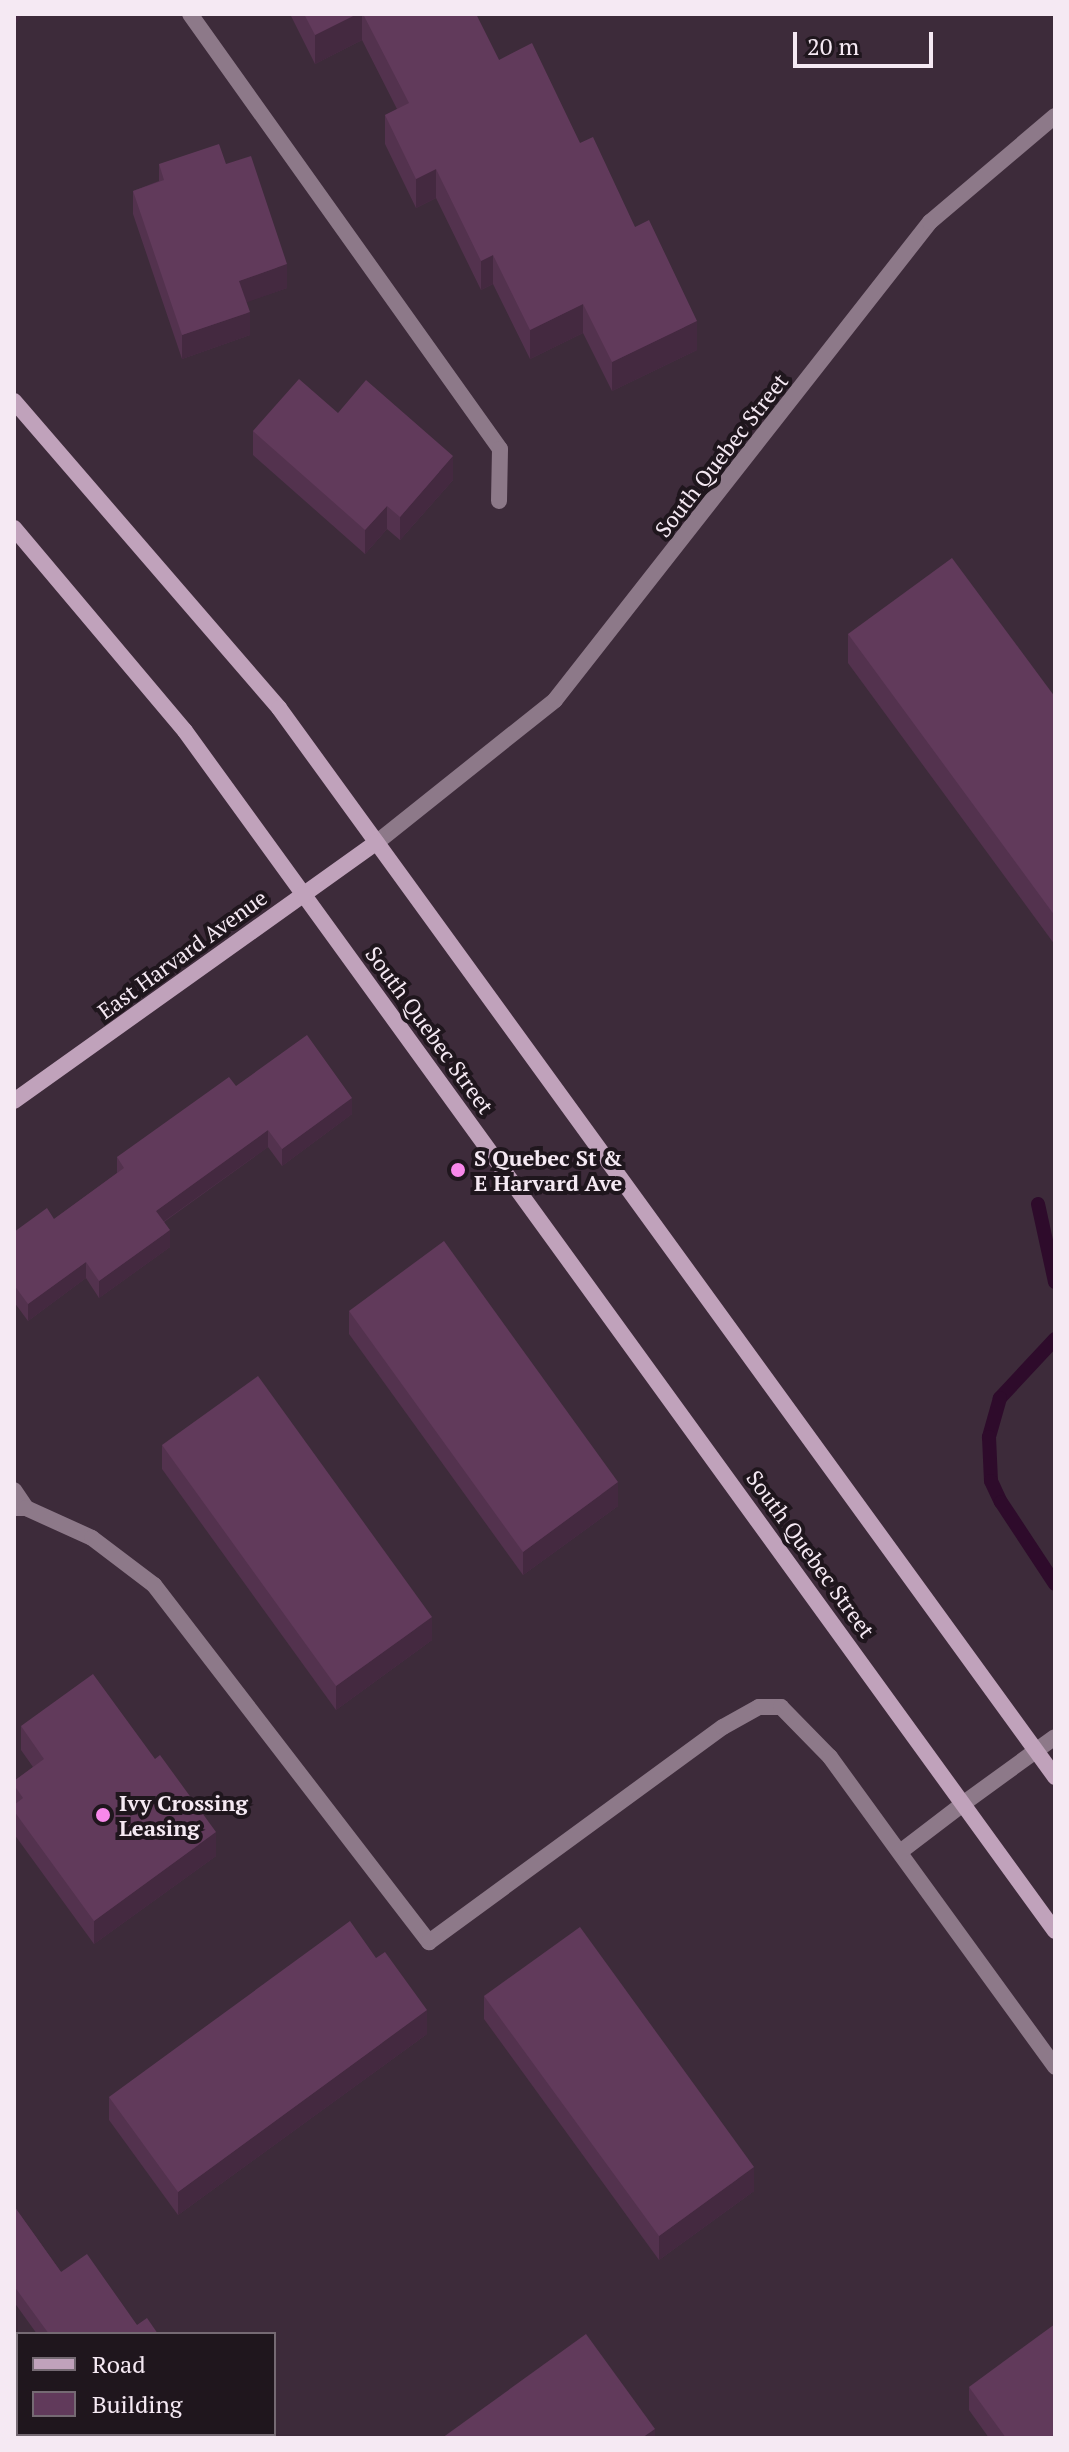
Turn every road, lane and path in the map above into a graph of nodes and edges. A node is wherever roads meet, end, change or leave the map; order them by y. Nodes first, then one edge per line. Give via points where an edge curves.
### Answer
1 (190, 14) edge
2 (1055, 116) edge
3 (14, 401) edge
4 (499, 501) dead end
5 (14, 528) edge
6 (376, 843) junction
7 (304, 894) junction
8 (14, 1101) edge
9 (14, 1490) edge
10 (20, 1508) edge
11 (1055, 1737) edge
12 (1036, 1751) junction
13 (1055, 1777) edge
14 (964, 1803) junction
15 (900, 1852) junction
16 (1055, 1931) edge
17 (1055, 2067) edge

1 - 4 street via 500,449
2 - 6 street, South Quebec Street via 930,222 555,700
3 - 6 main road via 279,708
5 - 7 main road, South Quebec Street via 185,731
6 - 7 main road, East Harvard Avenue
6 - 12 main road
7 - 8 main road, East Harvard Avenue
7 - 14 main road, South Quebec Street
9 - 10 street
10 - 15 street via 108,1547 154,1585 429,1942 723,1727 759,1707 781,1707 807,1729
11 - 12 street
12 - 13 main road
12 - 14 street
14 - 15 street
14 - 16 main road, South Quebec Street
15 - 17 street

